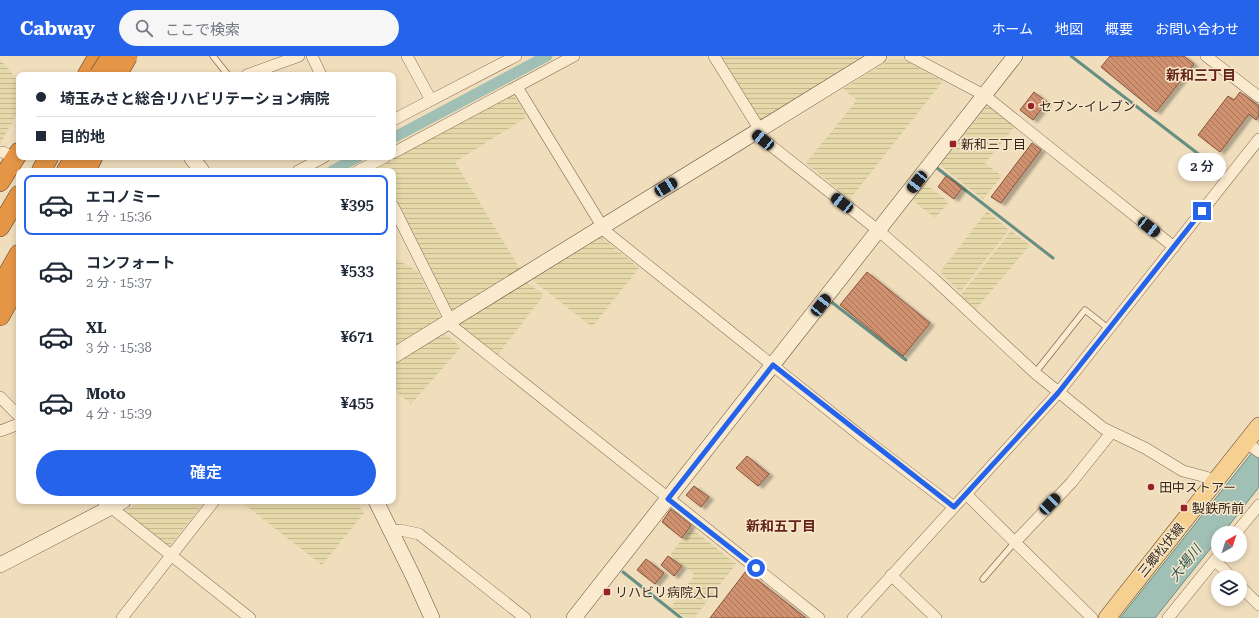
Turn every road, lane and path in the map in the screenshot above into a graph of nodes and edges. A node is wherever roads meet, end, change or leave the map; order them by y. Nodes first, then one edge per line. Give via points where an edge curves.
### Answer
1 (98, 56) edge
2 (110, 56) edge
3 (128, 56) edge
4 (136, 56) edge
5 (213, 56) edge
6 (299, 56) edge
7 (312, 56) edge
8 (407, 56) edge
9 (574, 56) edge
10 (714, 56) edge
11 (910, 56) edge
12 (1015, 56) edge
13 (1206, 56) edge
14 (874, 57) edge
15 (509, 58) edge
16 (89, 72) edge
17 (101, 72) edge
18 (119, 72) edge
19 (122, 72) edge
20 (126, 72) edge
21 (226, 72) edge
22 (255, 72) edge
23 (320, 72) edge
24 (517, 87) junction
25 (984, 95) junction
26 (1259, 97) edge
27 (431, 100) junction
28 (396, 118) edge
29 (758, 132) junction
30 (1259, 138) edge
31 (396, 151) edge
32 (11, 154) edge
33 (193, 160) edge
34 (318, 160) edge
35 (382, 160) edge
36 (199, 168) edge
37 (304, 168) edge
38 (373, 168) edge
39 (0, 182) edge
40 (16, 199) edge
41 (396, 212) edge
42 (16, 213) edge
43 (601, 226) junction
44 (0, 227) edge
45 (879, 231) junction
46 (0, 240) edge
47 (1174, 247) junction
48 (16, 252) edge
49 (13, 268) edge
50 (0, 287) edge
51 (0, 316) edge
52 (448, 321) junction
53 (1109, 329) junction
54 (396, 354) edge
55 (773, 365) junction
56 (1035, 373) junction
57 (1058, 393) junction
58 (0, 397) edge
59 (16, 413) edge
60 (16, 425) edge
61 (1259, 426) edge
62 (0, 431) edge
63 (1111, 433) junction
64 (1253, 448) edge
65 (1214, 483) junction
66 (966, 494) junction
67 (668, 499) junction
68 (110, 504) edge
69 (113, 504) edge
70 (212, 504) edge
71 (378, 504) edge
72 (1259, 505) edge
73 (954, 507) junction
74 (1242, 526) edge
75 (391, 531) junction
76 (1015, 542) junction
77 (170, 556) junction
78 (1214, 562) edge
79 (0, 565) edge
80 (891, 575) junction
81 (984, 579) dead end
82 (1247, 593) edge
83 (1259, 605) edge
84 (122, 618) edge
85 (250, 618) edge
86 (432, 618) edge
87 (525, 618) edge
88 (574, 618) edge
89 (819, 618) edge
90 (853, 618) edge
91 (936, 618) edge
92 (1092, 618) edge
93 (1107, 618) edge
94 (1168, 618) edge

1 - 16 highway
2 - 17 highway, bridge
2 - 19 street
3 - 18 highway, bridge
4 - 20 highway
5 - 21 lane
6 - 22 street
7 - 23 street
8 - 27 street
9 - 24 street
10 - 29 street
11 - 25 street
12 - 25 street
13 - 26 street
14 - 29 street
15 - 27 street
24 - 31 street
24 - 43 street
25 - 45 street
25 - 47 street
27 - 28 street
29 - 43 street
29 - 45 street
30 - 47 street
32 - 39 highway
33 - 36 street
34 - 37 street
35 - 38 street
40 - 44 highway
41 - 52 street
42 - 46 highway
43 - 52 street
43 - 55 street
45 - 55 street
45 - 56 street
47 - 53 street
48 - 49 highway
49 - 50 highway
49 - 51 highway
52 - 54 street
52 - 67 street
53 - 56 lane via 1085,310
53 - 57 street
55 - 67 street
55 - 73 street
56 - 57 street
57 - 63 street
57 - 66 street
58 - 59 street
60 - 62 street
61 - 64 main road, 三郷松伏線
63 - 65 street via 1146,448 1183,471 1206,477
63 - 76 street via 1071,483
64 - 65 main road, 三郷松伏線
65 - 93 main road, 三郷松伏線
66 - 73 street
66 - 76 street
67 - 88 street
67 - 89 street
68 - 79 street
69 - 77 street
70 - 77 street
71 - 75 street
72 - 74 street
73 - 80 street
75 - 86 street
75 - 87 street via 419,534
76 - 81 lane
76 - 92 street
77 - 84 street
77 - 85 street
78 - 94 street
80 - 90 street
80 - 91 street
82 - 83 street

